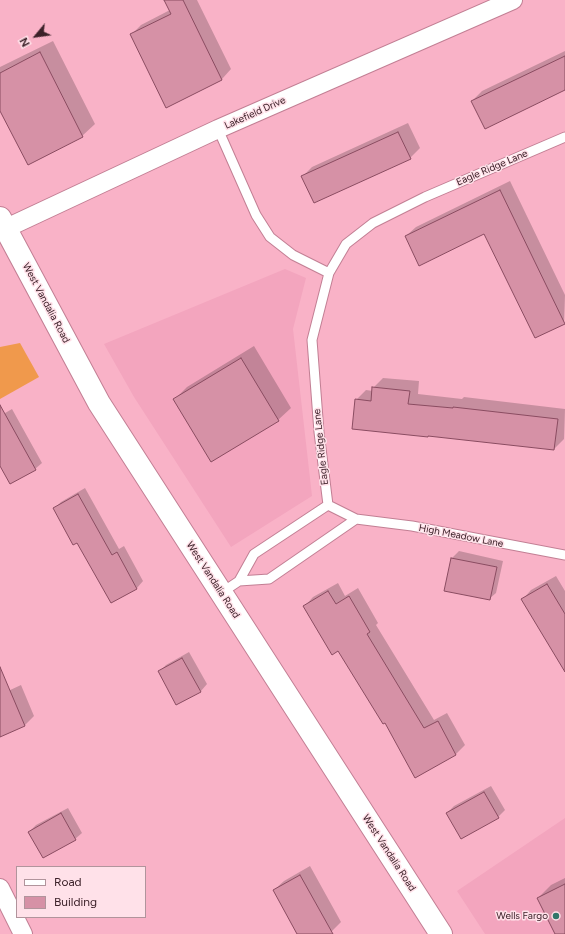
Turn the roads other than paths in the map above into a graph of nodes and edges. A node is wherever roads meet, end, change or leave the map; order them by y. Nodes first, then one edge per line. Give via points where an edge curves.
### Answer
1 (513, 0) edge
2 (218, 129) junction
3 (565, 137) edge
4 (2, 226) edge
5 (329, 273) junction
6 (328, 505) junction
7 (356, 519) junction
8 (565, 554) edge
9 (230, 587) junction
10 (0, 888) edge
11 (23, 934) edge
12 (441, 934) edge

1 - 2 street, Lakefield Drive
2 - 4 street, Lakefield Drive
2 - 5 lane via 256,215 270,237 293,255
3 - 5 lane, Eagle Ridge Lane via 431,194 373,223 346,244
4 - 9 main road, West Vandalia Road via 99,403
5 - 6 lane, Eagle Ridge Lane via 312,340
6 - 7 lane, High Meadow Lane
6 - 9 lane via 254,554
7 - 8 lane, High Meadow Lane via 412,526
7 - 9 lane via 269,579
9 - 12 main road, West Vandalia Road
10 - 11 street

